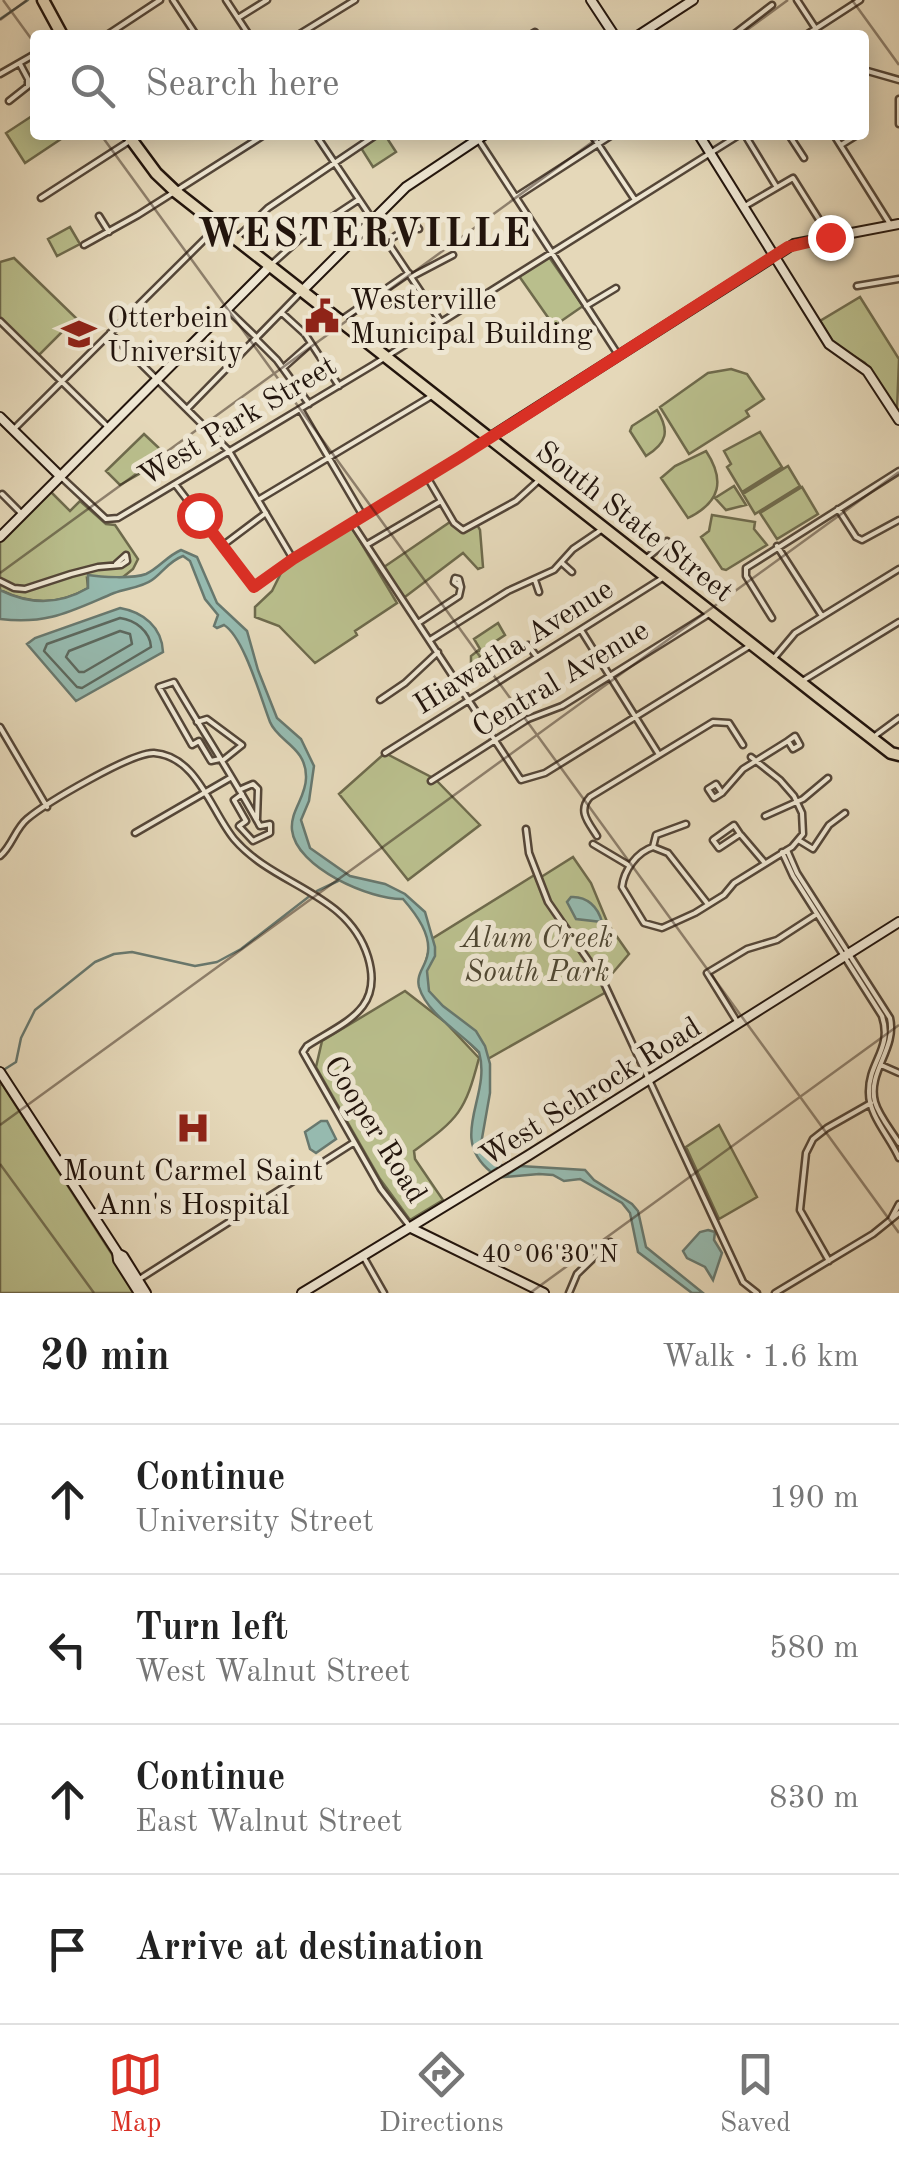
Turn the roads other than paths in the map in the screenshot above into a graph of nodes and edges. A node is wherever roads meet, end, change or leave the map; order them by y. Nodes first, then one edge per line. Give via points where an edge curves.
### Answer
1 (160, 0) edge
2 (172, 0) edge
3 (226, 0) edge
4 (267, 0) edge
5 (355, 0) edge
6 (591, 0) edge
7 (693, 0) edge
8 (797, 0) edge
9 (860, 0) edge
10 (45, 1) edge
11 (853, 2) edge
12 (772, 5) dead end
13 (238, 18) junction
14 (816, 29) joint
15 (60, 30) edge
16 (115, 30) edge
17 (193, 30) edge
18 (246, 30) edge
19 (306, 30) edge
20 (611, 30) edge
21 (648, 30) edge
22 (740, 30) edge
23 (30, 57) edge
24 (20, 64) junction
25 (869, 71) edge
26 (0, 74) edge
27 (899, 80) edge
28 (899, 99) edge
29 (10, 101) dead end
30 (899, 124) edge
31 (131, 140) edge
32 (135, 140) edge
33 (256, 140) edge
34 (319, 140) edge
35 (369, 140) edge
36 (476, 140) edge
37 (483, 140) edge
38 (595, 140) edge
39 (604, 140) edge
40 (702, 140) edge
41 (733, 140) edge
42 (745, 140) edge
43 (793, 140) edge
44 (838, 140) edge
45 (849, 140) edge
46 (598, 144) junction
47 (841, 145) junction
48 (710, 152) junction
49 (804, 158) dead end
50 (335, 163) junction
51 (776, 186) junction
52 (176, 192) junction
53 (516, 197) junction
54 (42, 198) dead end
55 (359, 199) junction
56 (635, 200) junction
57 (744, 207) junction
58 (99, 216) dead end
59 (373, 220) junction
60 (895, 224) edge
61 (218, 226) junction
62 (419, 229) dead end
63 (108, 232) junction
64 (830, 237) junction
65 (235, 239) junction
66 (388, 241) junction
67 (84, 245) dead end
68 (552, 252) junction
69 (453, 255) dead end
70 (775, 256) junction
71 (270, 266) junction
72 (410, 275) junction
73 (899, 279) edge
74 (857, 286) dead end
75 (616, 288) dead end
76 (302, 291) junction
77 (586, 306) junction
78 (228, 309) junction
79 (282, 313) junction
80 (0, 321) edge
81 (340, 321) junction
82 (441, 322) junction
83 (110, 333) junction
84 (256, 339) junction
85 (310, 345) junction
86 (618, 356) junction
87 (386, 357) junction
88 (282, 368) junction
89 (157, 380) junction
90 (61, 382) junction
91 (339, 386) junction
92 (434, 395) junction
93 (309, 404) junction
94 (187, 409) junction
95 (300, 410) junction
96 (0, 416) edge
97 (899, 420) edge
98 (108, 428) junction
99 (14, 430) junction
100 (489, 438) junction
101 (229, 451) junction
102 (329, 458) junction
103 (899, 472) edge
104 (60, 476) junction
105 (427, 477) junction
106 (540, 478) junction
107 (175, 484) junction
108 (2, 494) edge
109 (258, 500) junction
110 (441, 501) junction
111 (838, 509) junction
112 (266, 513) junction
113 (22, 514) junction
114 (364, 516) junction
115 (899, 520) edge
116 (352, 523) junction
117 (603, 528) junction
118 (0, 536) edge
119 (667, 541) dead end
120 (366, 545) junction
121 (222, 546) junction
122 (777, 546) junction
123 (293, 559) junction
124 (645, 560) junction
125 (562, 563) junction
126 (116, 564) dead end
127 (899, 569) edge
128 (572, 572) dead end
129 (666, 576) junction
130 (535, 580) junction
131 (0, 581) edge
132 (460, 587) dead end
133 (538, 592) dead end
134 (712, 612) junction
135 (822, 616) junction
136 (772, 618) dead end
137 (899, 622) edge
138 (418, 624) junction
139 (581, 630) junction
140 (430, 640) junction
141 (528, 645) dead end
142 (752, 645) junction
143 (438, 652) junction
144 (538, 658) junction
145 (772, 660) junction
146 (610, 676) junction
147 (800, 682) junction
148 (380, 700) dead end
149 (469, 700) junction
150 (636, 718) junction
151 (899, 718) edge
152 (197, 722) junction
153 (0, 726) edge
154 (873, 739) junction
155 (788, 740) dead end
156 (495, 742) junction
157 (744, 745) dead end
158 (385, 753) dead end
159 (659, 755) junction
160 (896, 757) edge
161 (752, 759) junction
162 (221, 760) junction
163 (231, 778) junction
164 (828, 778) dead end
165 (430, 782) dead end
166 (240, 792) junction
167 (204, 793) junction
168 (722, 793) dead end
169 (798, 802) junction
170 (47, 807) junction
171 (845, 813) dead end
172 (765, 816) dead end
173 (256, 819) junction
174 (686, 824) dead end
175 (526, 829) dead end
176 (135, 833) dead end
177 (740, 834) junction
178 (598, 836) dead end
179 (799, 840) junction
180 (593, 844) dead end
181 (653, 847) junction
182 (784, 851) junction
183 (0, 856) edge
184 (764, 862) junction
185 (630, 866) junction
186 (708, 905) junction
187 (819, 912) junction
188 (899, 922) edge
189 (846, 955) junction
190 (739, 1024) junction
191 (879, 1065) junction
192 (0, 1072) edge
193 (899, 1072) edge
194 (650, 1080) junction
195 (872, 1103) junction
196 (899, 1143) edge
197 (353, 1144) junction
198 (899, 1158) edge
199 (899, 1204) edge
200 (899, 1213) edge
201 (891, 1219) junction
202 (412, 1228) junction
203 (610, 1242) dead end
204 (117, 1252) junction
205 (363, 1256) junction
206 (829, 1261) junction
207 (138, 1280) junction
208 (143, 1293) edge
209 (302, 1293) edge
210 (384, 1293) edge
211 (544, 1293) edge
212 (569, 1293) edge
213 (756, 1293) edge
214 (774, 1293) edge

1 - 16 street
2 - 17 street
3 - 13 street
4 - 13 street
5 - 19 street
6 - 20 main road
7 - 21 main road
8 - 14 street
9 - 11 street
10 - 15 main road
11 - 14 street
12 - 22 street
13 - 18 street
23 - 24 street
24 - 26 street
24 - 29 street via 28,86
25 - 27 street
28 - 30 street
31 - 54 street
32 - 52 main road, South State Street
33 - 52 street
34 - 50 street
35 - 50 street
36 - 59 main road via 409,185
37 - 53 street
38 - 46 street
39 - 46 street
40 - 48 main road
41 - 48 street, West Park Street
42 - 51 street
43 - 49 street
44 - 47 street
45 - 47 street
46 - 53 street
46 - 56 street
47 - 60 street
48 - 56 street, West Park Street
48 - 57 main road
50 - 55 street
50 - 65 street
51 - 57 street
51 - 64 street via 792,178
52 - 61 main road, South State Street
52 - 63 street
53 - 68 street
55 - 59 street
55 - 71 street
56 - 68 street, West Park Street
57 - 70 main road
58 - 63 street
59 - 66 street
59 - 76 main road
60 - 64 main road
61 - 65 main road, South State Street
61 - 83 street
62 - 66 street via 416,224
63 - 67 street
64 - 70 main road via 800,242
65 - 71 main road, South State Street
66 - 72 street
68 - 77 street
68 - 82 street, West Park Street
69 - 72 street
70 - 86 main road
70 - 97 main road via 829,344 867,371
71 - 76 main road, South State Street
71 - 78 main road
72 - 81 street
72 - 82 street
73 - 74 street
75 - 77 street
76 - 79 street
76 - 81 main road, South State Street
77 - 86 street
78 - 84 street
78 - 89 main road
79 - 84 street
79 - 85 street
80 - 90 street
81 - 87 main road, South State Street
82 - 87 street, West Park Street
83 - 89 street
83 - 90 street
84 - 88 street
84 - 94 street
85 - 88 street
85 - 91 street
86 - 100 main road
87 - 91 street, West Park Street
87 - 92 main road, South State Street
88 - 93 street
89 - 94 street
89 - 98 main road
90 - 98 street
90 - 99 street
91 - 93 street, West Park Street
92 - 100 main road, South State Street
92 - 102 street
93 - 95 street, West Park Street
94 - 101 street
95 - 101 street, West Park Street
95 - 102 street
96 - 99 main road
98 - 104 main road
99 - 104 main road
100 - 105 street
100 - 106 main road, South State Street
101 - 107 street, West Park Street
101 - 109 street
102 - 109 street
102 - 114 street
103 - 111 street
104 - 107 street, West Park Street via 111,521
104 - 113 main road
105 - 110 street
105 - 114 street
106 - 110 street via 516,501 461,530
106 - 117 main road, South State Street
107 - 121 street
108 - 113 street
109 - 112 street
110 - 120 street
111 - 115 street via 862,540
111 - 122 street
112 - 121 street
112 - 123 street
113 - 118 main road
114 - 116 street
116 - 120 street
116 - 123 street
117 - 124 main road, South State Street
117 - 125 street
119 - 124 street
120 - 138 street
121 - 123 street via 252,587
122 - 135 street
122 - 136 street via 744,572
124 - 129 main road, South State Street
125 - 128 street
125 - 130 street
126 - 131 street via 24,589
127 - 135 street
129 - 134 main road, South State Street
129 - 139 street, Hiawatha Avenue
130 - 133 street
130 - 140 street
132 - 138 street via 459,596
134 - 142 main road, South State Street
134 - 146 street, Central Avenue
135 - 145 street via 795,633
137 - 147 street
138 - 140 street
139 - 144 street, Hiawatha Avenue
139 - 146 street
140 - 143 street
141 - 144 street
142 - 145 main road, South State Street
142 - 150 street
143 - 148 street
143 - 149 street
144 - 149 street, Hiawatha Avenue
145 - 147 main road, South State Street
146 - 150 street
146 - 156 street, Central Avenue
147 - 154 main road, South State Street
149 - 156 street
149 - 158 street, Hiawatha Avenue
150 - 156 street via 545,773 521,780
150 - 159 street
151 - 154 street
152 - 162 street
152 - 162 street via 207,720 242,745
152 - 162 street via 174,682 158,689 192,745 199,741 211,761
153 - 170 street
154 - 160 main road, South State Street
155 - 161 street
156 - 165 street, Central Avenue
157 - 159 street via 723,720
159 - 178 street via 584,805
161 - 168 street
161 - 169 street
162 - 163 street
163 - 166 street
163 - 167 street
164 - 169 street
166 - 173 street
166 - 173 street via 252,784 258,789
166 - 173 street via 234,802 246,821 240,828 253,841 271,832
167 - 170 street, Cooper Road via 184,765 145,754
167 - 176 street
167 - 197 street, Cooper Road via 251,856 330,903 362,942 372,977 366,1004 303,1052
169 - 172 street
169 - 179 street via 804,824
170 - 183 street, Cooper Road via 28,819
171 - 179 street via 813,849
174 - 181 street via 656,835
175 - 194 street via 548,902 601,978
177 - 177 street via 734,825 713,840 718,848
177 - 184 street
179 - 182 street
180 - 185 street
181 - 185 street
181 - 186 street via 668,854
182 - 184 street
182 - 187 street
184 - 186 street
185 - 186 street via 622,887 651,927 666,927
187 - 189 street
187 - 190 street via 707,974
188 - 189 main road, West Schrock Road
189 - 190 main road, West Schrock Road
189 - 191 street via 885,1025
190 - 194 main road, West Schrock Road
191 - 193 street
191 - 195 street
192 - 204 main road
194 - 202 main road, West Schrock Road
194 - 213 street via 744,1282
195 - 196 street
195 - 198 street
195 - 206 street via 822,1132 806,1153 800,1210
197 - 202 street, Cooper Road
197 - 207 street
199 - 201 street
200 - 201 street
201 - 206 street
202 - 205 main road, West Schrock Road
202 - 211 main road, Cooper Road
203 - 212 street
204 - 207 main road
204 - 208 main road
205 - 209 main road, West Schrock Road
205 - 210 street
206 - 214 street
207 - 208 main road

